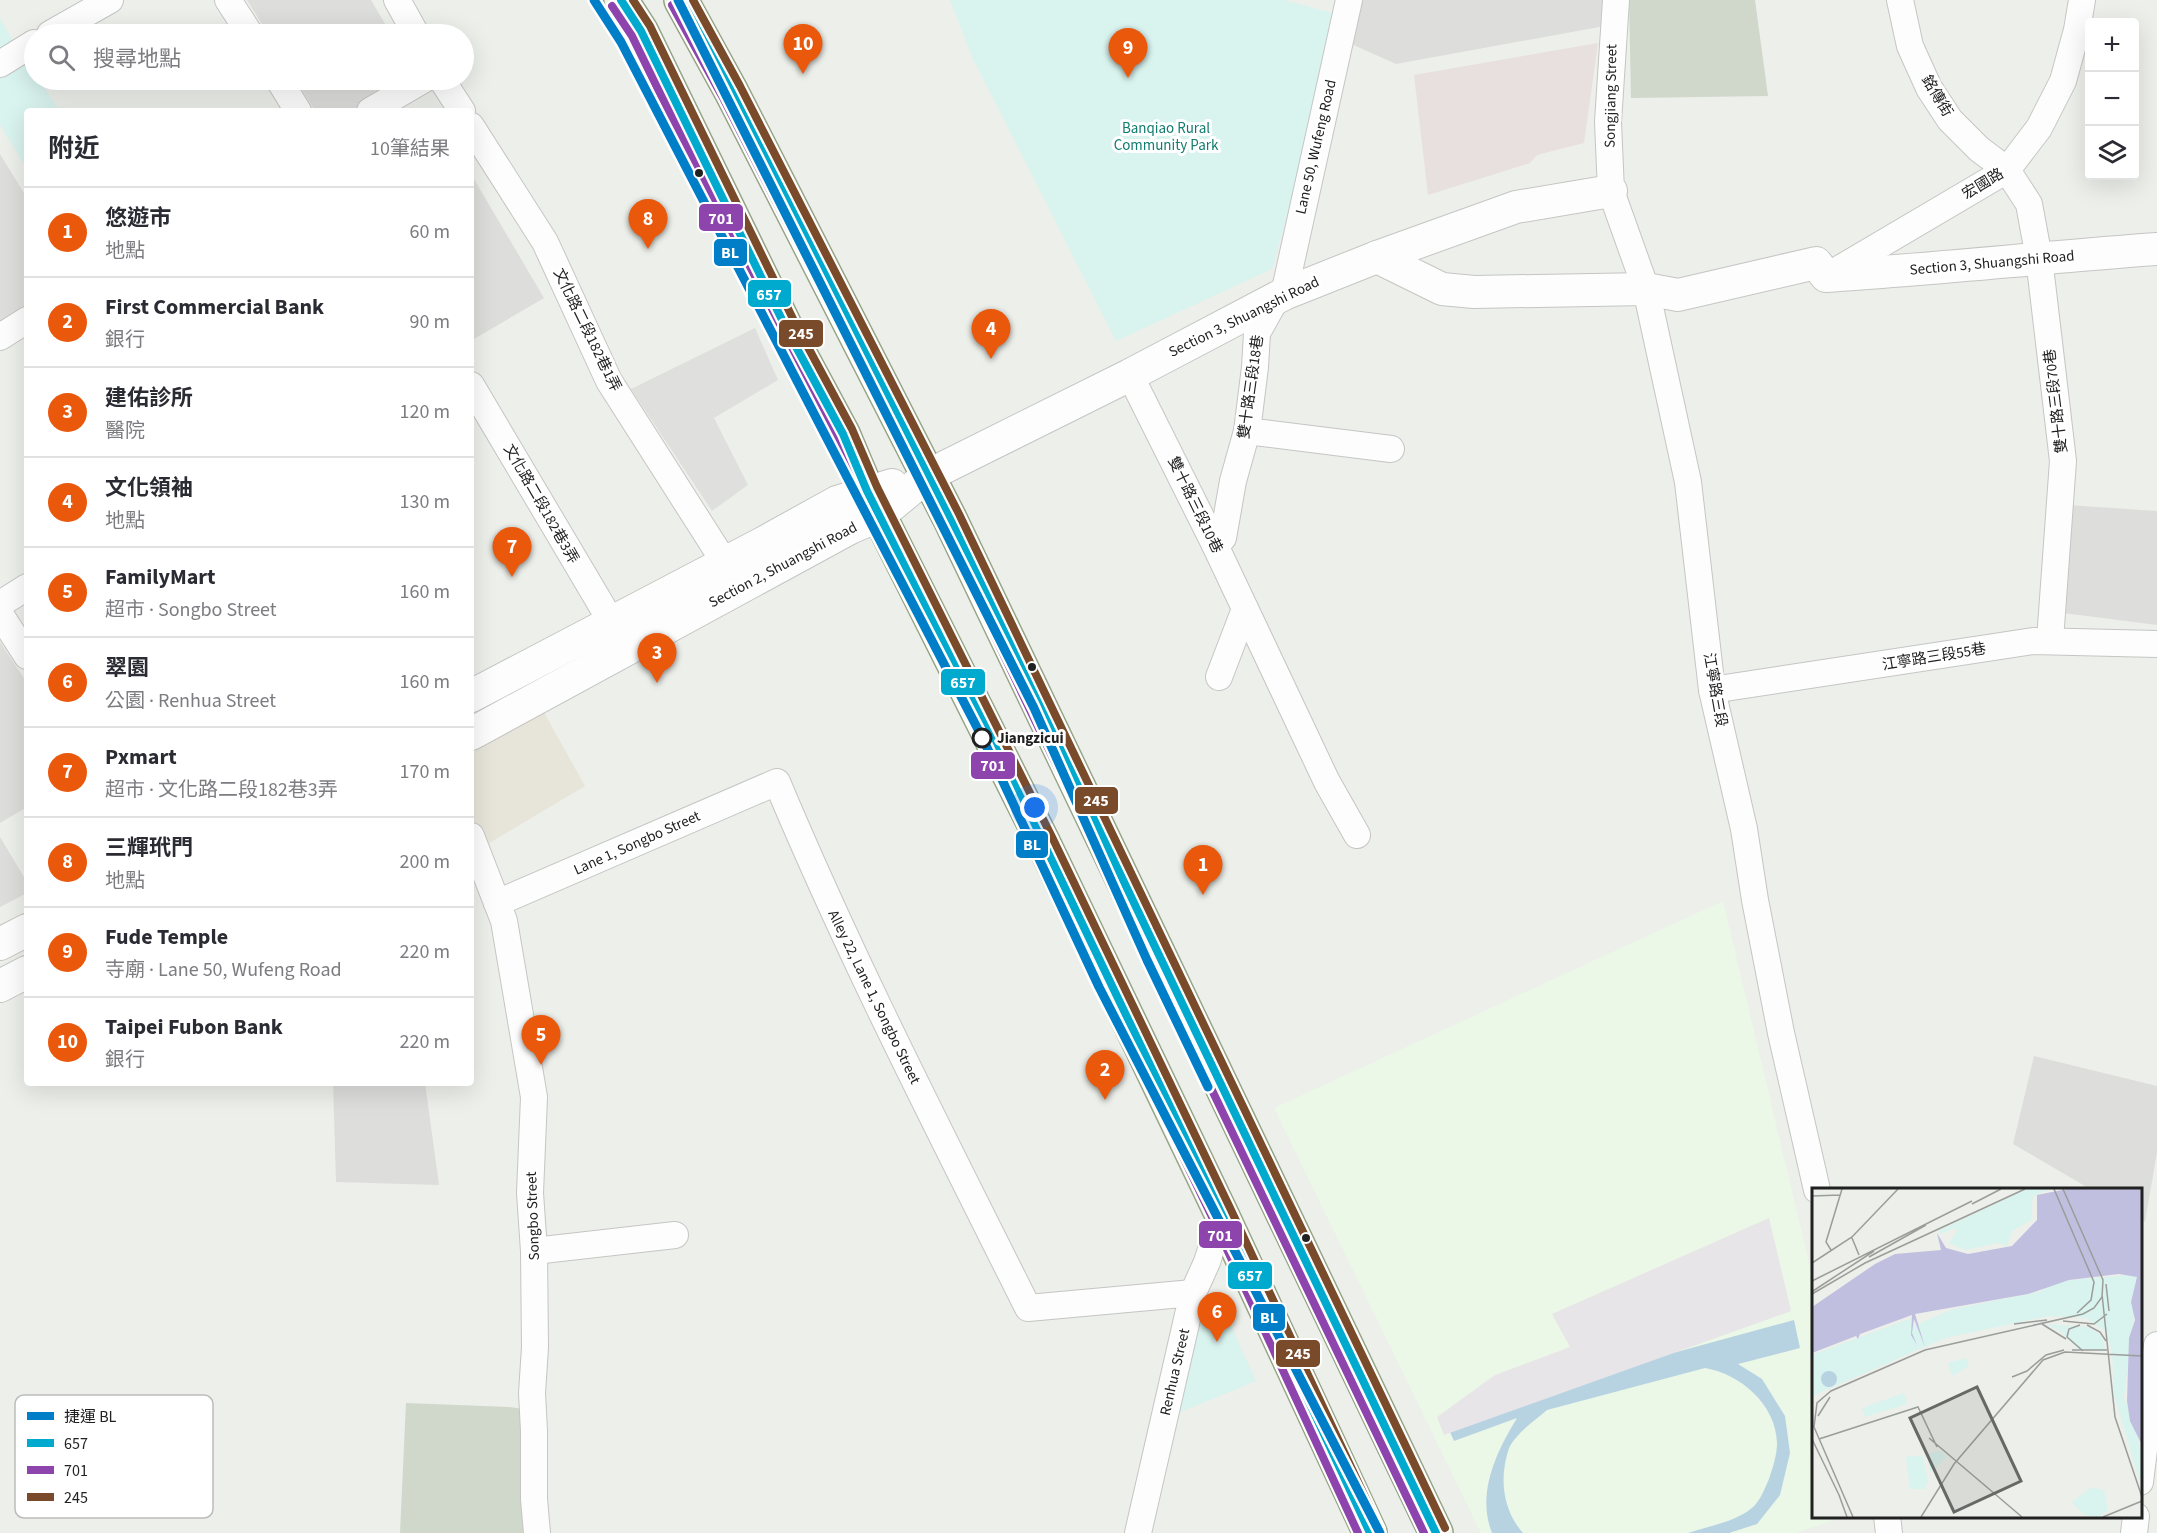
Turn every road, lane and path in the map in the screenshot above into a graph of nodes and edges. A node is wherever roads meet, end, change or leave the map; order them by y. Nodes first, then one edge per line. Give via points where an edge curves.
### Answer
1 (110, 0) edge
2 (228, 0) edge
3 (397, 0) edge
4 (621, 0) edge
5 (681, 0) edge
6 (1350, 0) edge
7 (1616, 0) edge
8 (1900, 0) edge
9 (2082, 0) edge
10 (68, 24) edge
11 (244, 24) edge
12 (410, 24) edge
13 (24, 50) edge
14 (0, 64) edge
15 (285, 90) edge
16 (406, 90) edge
17 (448, 90) edge
18 (296, 108) edge
19 (375, 108) edge
20 (460, 108) edge
21 (474, 131) edge
22 (2007, 170) junction
23 (1611, 191) junction
24 (2157, 249) edge
25 (1377, 257) junction
26 (2039, 258) junction
27 (1826, 276) junction
28 (1646, 289) junction
29 (1280, 296) junction
30 (24, 322) edge
31 (0, 337) edge
32 (1130, 375) junction
33 (474, 390) edge
34 (1247, 431) junction
35 (1391, 449) dead end
36 (927, 476) junction
37 (873, 503) junction
38 (1215, 545) junction
39 (725, 563) junction
40 (24, 589) edge
41 (0, 604) edge
42 (1245, 609) junction
43 (0, 614) edge
44 (612, 623) junction
45 (2050, 640) junction
46 (2157, 644) edge
47 (24, 651) edge
48 (1219, 677) dead end
49 (1712, 690) junction
50 (474, 694) edge
51 (474, 732) edge
52 (777, 782) joint
53 (1357, 834) dead end
54 (474, 844) edge
55 (497, 903) junction
56 (24, 932) edge
57 (0, 944) edge
58 (24, 974) edge
59 (0, 986) edge
60 (1817, 1188) edge
61 (1222, 1215) junction
62 (675, 1235) dead end
63 (534, 1251) junction
64 (1193, 1293) junction
65 (2157, 1345) edge
66 (2142, 1466) edge
67 (1887, 1518) edge
68 (2136, 1518) edge
69 (537, 1533) edge
70 (1138, 1533) edge
71 (1370, 1533) edge
72 (1436, 1533) edge
73 (1889, 1533) edge
74 (2134, 1533) edge

1 - 10 street
2 - 11 street
3 - 12 street
4 - 37 main road via 641,31 787,330 843,434
5 - 36 main road
6 - 29 street, Lane 50, Wufeng Road
7 - 23 street, Songjiang Street via 1608,122
8 - 22 street, 銘傳街 via 1910,46 1929,88 1950,120
9 - 22 street, 宏國路 via 2063,81 2040,128
13 - 14 street
15 - 18 street
16 - 19 street
17 - 20 street
21 - 39 street, 文化路二段182巷1弄 via 545,242 609,381
22 - 26 street, 雙十路三段70巷 via 2029,204
22 - 27 street, 宏國路
23 - 25 street, Section 3, Shuangshi Road via 1516,207
23 - 28 street, 江寧路三段
24 - 26 street, Section 3, Shuangshi Road
25 - 28 street via 1442,289
25 - 29 street, Section 3, Shuangshi Road
26 - 27 street, Section 3, Shuangshi Road
26 - 45 street, 雙十路三段70巷 via 2063,461
27 - 28 street via 1816,262 1678,295
28 - 49 street, 江寧路三段 via 1688,482
29 - 32 street, Section 3, Shuangshi Road
29 - 34 street, 雙十路三段18巷 via 1257,333
30 - 31 street
32 - 36 street, Section 3, Shuangshi Road
32 - 38 street, 雙十路三段10巷
33 - 44 street, 文化路二段182巷3弄
34 - 35 street
34 - 38 street, 雙十路三段18巷 via 1223,538
36 - 37 street, Section 2, Shuangshi Road
36 - 72 main road
37 - 39 street, Section 2, Shuangshi Road via 837,502
37 - 51 street, Section 2, Shuangshi Road via 850,528
37 - 61 main road via 1048,853
38 - 42 street, 雙十路三段10巷
39 - 44 street, Section 2, Shuangshi Road
40 - 41 street
42 - 48 street
42 - 53 street, 雙十路三段10巷 via 1327,782
43 - 47 street
44 - 50 street, Section 2, Shuangshi Road
45 - 46 street, 江寧路三段55巷
45 - 49 street, 江寧路三段55巷
49 - 60 street, 江寧路三段
52 - 55 street, Lane 1, Songbo Street
52 - 64 street, Alley 22, Lane 1, Songbo Street via 856,961 1028,1308
54 - 55 street, Songbo Street
55 - 63 street, Songbo Street via 504,921 534,1097 530,1193
56 - 57 street
58 - 59 street
61 - 64 street, Renhua Street
61 - 71 main road
62 - 63 street
63 - 69 street, Songbo Street via 532,1393
64 - 70 street, Renhua Street
65 - 66 street
67 - 73 street
68 - 74 street

